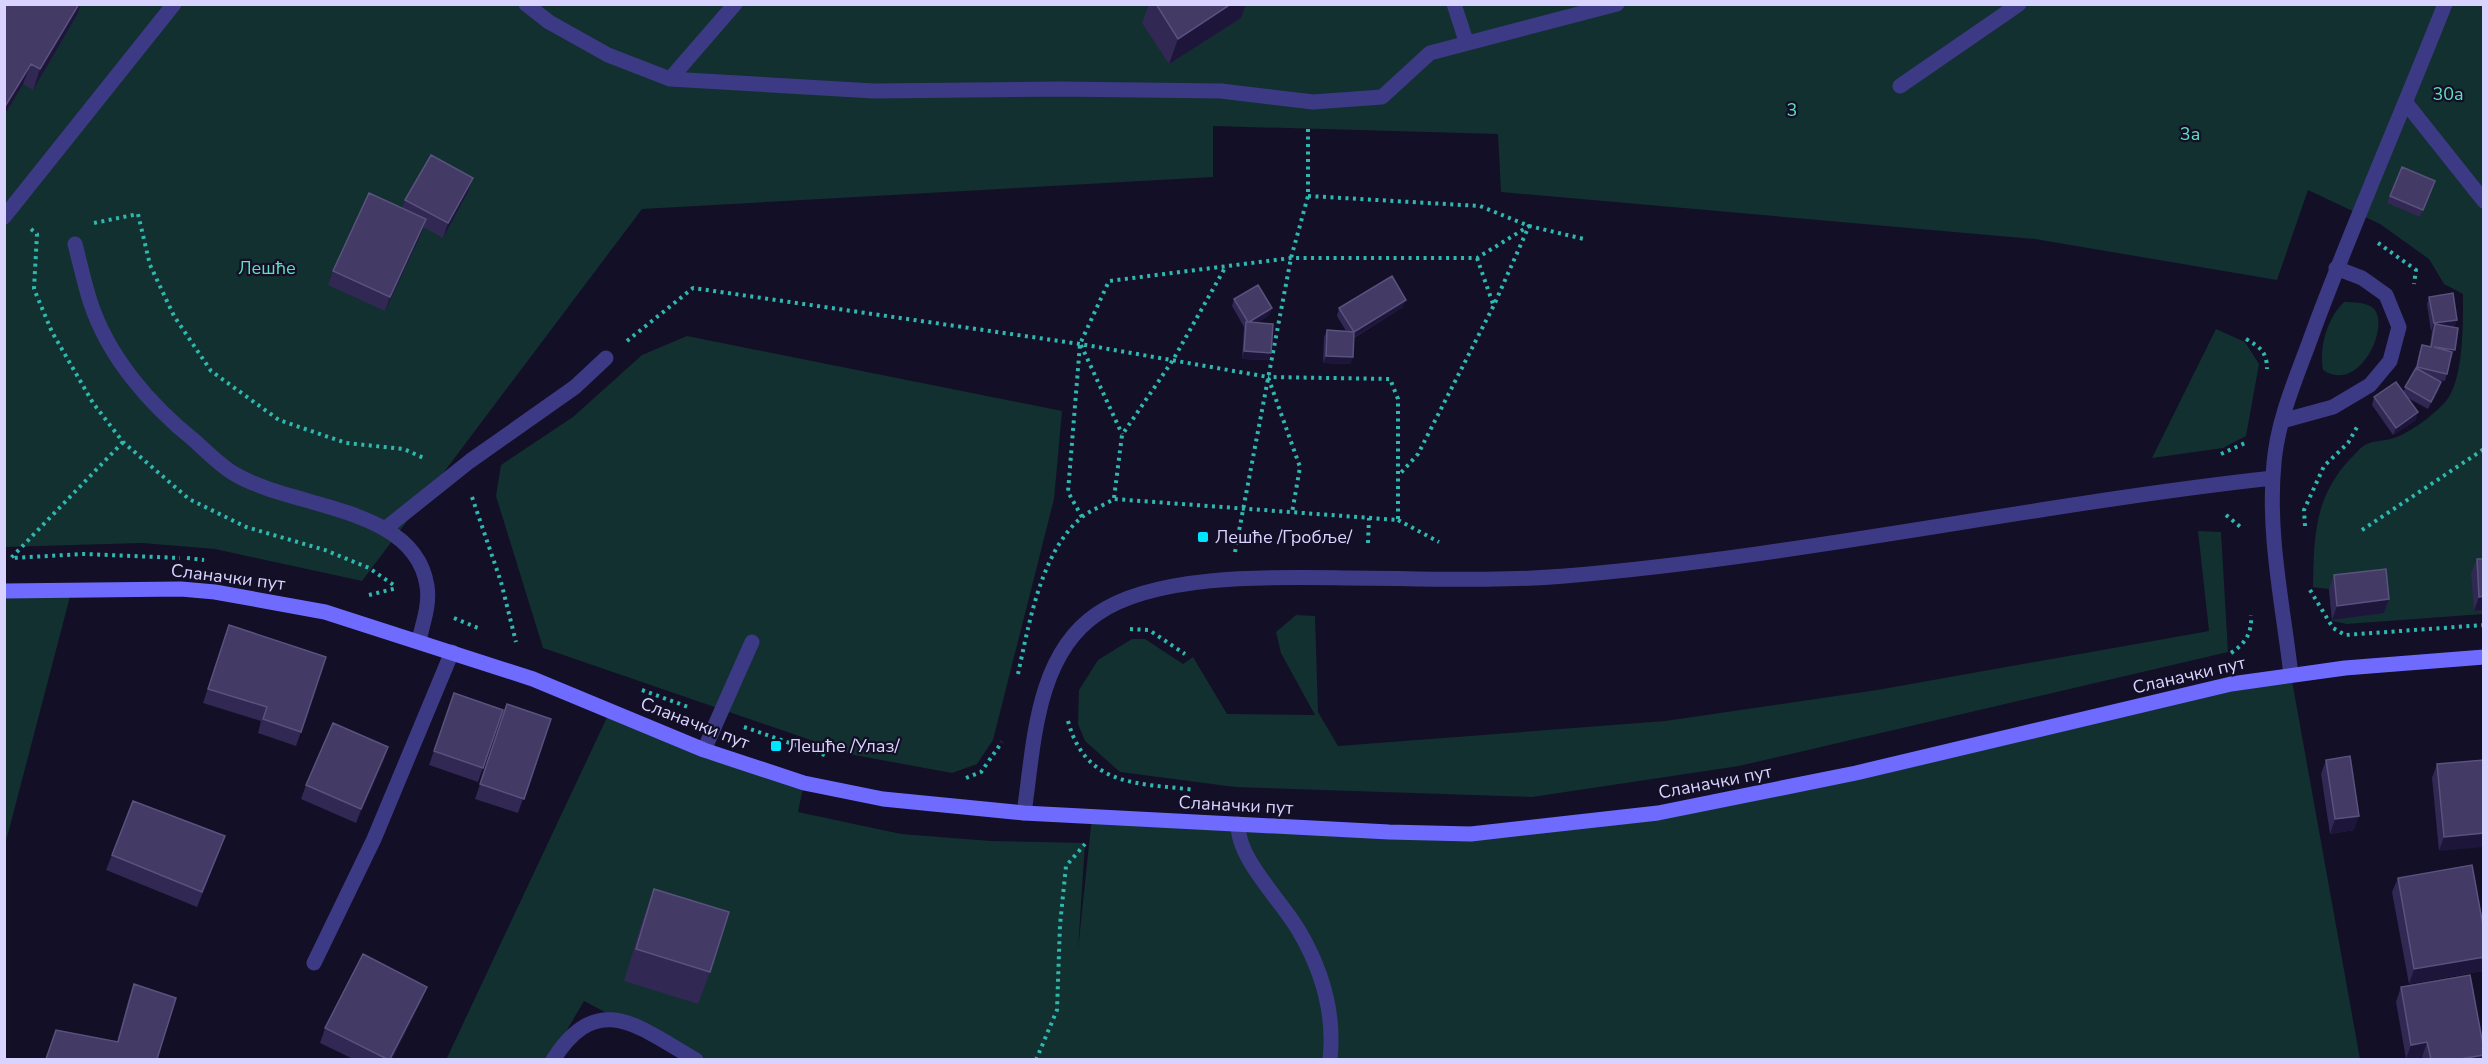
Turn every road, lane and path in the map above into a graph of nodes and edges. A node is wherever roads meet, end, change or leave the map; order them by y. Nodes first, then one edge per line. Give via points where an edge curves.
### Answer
1 (174, 4) edge
2 (526, 4) edge
3 (735, 4) edge
4 (1454, 4) edge
5 (1617, 4) edge
6 (2019, 4) edge
7 (2445, 4) edge
8 (1466, 41) junction
9 (670, 79) junction
10 (1900, 86) dead end
11 (1307, 101) junction
12 (2406, 103) junction
13 (1308, 196) junction
14 (2484, 201) edge
15 (7, 214) edge
16 (82, 225) dead end
17 (1529, 226) junction
18 (49, 232) dead end
19 (38, 234) junction
20 (1584, 239) dead end
21 (75, 244) dead end
22 (1291, 258) junction
23 (1477, 258) junction
24 (1227, 266) junction
25 (2336, 268) junction
26 (1494, 305) junction
27 (2246, 339) dead end
28 (1080, 344) junction
29 (606, 358) joint
30 (1173, 360) junction
31 (1268, 376) junction
32 (2266, 377) dead end
33 (2282, 421) junction
34 (2252, 433) dead end
35 (1122, 435) junction
36 (123, 442) junction
37 (2484, 448) edge
38 (2217, 455) dead end
39 (454, 473) junction
40 (1398, 476) junction
41 (2273, 478) junction
42 (1114, 499) junction
43 (1242, 510) junction
44 (2217, 511) dead end
45 (1292, 513) junction
46 (1082, 517) junction
47 (1369, 518) junction
48 (1398, 520) junction
49 (386, 528) junction
50 (2362, 530) dead end
51 (2245, 533) dead end
52 (1438, 542) dead end
53 (1368, 543) dead end
54 (210, 561) dead end
55 (1231, 579) junction
56 (398, 588) junction
57 (4, 591) edge
58 (358, 593) dead end
59 (426, 606) junction
60 (2251, 607) dead end
61 (2322, 612) dead end
62 (2484, 625) edge
63 (486, 632) dead end
64 (1121, 635) dead end
65 (419, 640) junction
66 (506, 640) dead end
67 (752, 642) dead end
68 (452, 652) junction
69 (1185, 654) dead end
70 (2227, 656) dead end
71 (2484, 657) edge
72 (2291, 675) junction
73 (1017, 677) dead end
74 (634, 687) dead end
75 (1068, 716) dead end
76 (719, 718) junction
77 (1004, 734) dead end
78 (704, 750) junction
79 (831, 757) dead end
80 (963, 779) dead end
81 (1199, 791) dead end
82 (1024, 813) junction
83 (1092, 816) junction
84 (1238, 824) junction
85 (314, 963) dead end
86 (553, 1059) edge
87 (696, 1059) edge
88 (1036, 1059) edge
89 (1330, 1059) edge

1 - 15 street
2 - 9 street via 549,22 608,55
3 - 9 street
4 - 8 street
5 - 8 street
6 - 10 street
7 - 12 street
8 - 11 street via 1430,52 1382,97
9 - 11 street via 874,91 1221,91
11 - 13 path
12 - 14 street
12 - 25 street
13 - 17 path via 1480,206
13 - 22 path
15 - 19 path
16 - 39 path via 138,214 150,265 174,316 211,370 279,420 346,443 404,449
17 - 20 path
17 - 23 path
17 - 26 path
18 - 19 path
19 - 36 path via 34,289 52,332 93,403
21 - 49 street via 90,303 114,353 148,398 186,434 233,473 260,486
22 - 23 path
22 - 24 path
22 - 31 path
23 - 26 path
24 - 28 path via 1109,280
24 - 30 path
25 - 33 street
25 - 33 street via 2362,278 2386,295 2398,327 2390,362 2370,385 2333,407
26 - 40 path via 1418,454
27 - 32 path via 2262,348
28 - 29 path via 693,288
28 - 30 path
28 - 35 path
28 - 46 path via 1068,492
29 - 39 street via 575,387
30 - 31 path
30 - 35 path
31 - 40 path via 1390,379 1398,399
31 - 43 path
31 - 45 path via 1300,467
33 - 41 street
34 - 38 path via 2247,442
35 - 42 path
36 - 54 path via 11,558 94,555
36 - 56 path via 189,499 246,527 326,550 369,568
37 - 50 path
39 - 49 street
39 - 66 path via 470,492 501,582 516,645
40 - 48 path
41 - 55 street via 2078,503 1814,548 1579,574
41 - 72 street via 2271,517
42 - 43 path
42 - 46 path
43 - 45 path
43 - 55 path
44 - 51 path via 2232,517
45 - 47 path
46 - 73 path via 1054,550 1030,620
47 - 48 path
47 - 53 path
48 - 52 path
49 - 59 street via 415,552 427,586
55 - 82 street via 1135,595 1099,612 1064,645 1047,681
56 - 58 path via 369,596
56 - 59 path
57 - 65 street, Сланачки пут via 215,591 326,612
59 - 63 path
59 - 65 street
60 - 70 path via 2252,629 2243,645
61 - 62 path via 2333,628 2345,634
64 - 69 path via 1130,629 1149,630
65 - 68 street, Сланачки пут
67 - 76 street
68 - 78 street, Сланачки пут via 533,679
68 - 85 street via 374,839
71 - 72 street, Сланачки пут
72 - 84 street, Сланачки пут via 2231,684 1856,773 1658,813 1471,834
74 - 76 path
75 - 81 path via 1077,743 1100,770 1118,780
76 - 78 street
76 - 79 path
77 - 80 path via 1001,745 981,772
78 - 82 street, Сланачки пут via 804,783 883,800
82 - 83 street, Сланачки пут
83 - 84 street, Сланачки пут
83 - 88 path via 1085,843 1066,866 1057,1010
84 - 89 street via 1241,845 1300,932 1326,990 1332,1037
86 - 87 street via 580,1026 597,1019 615,1019 634,1025

